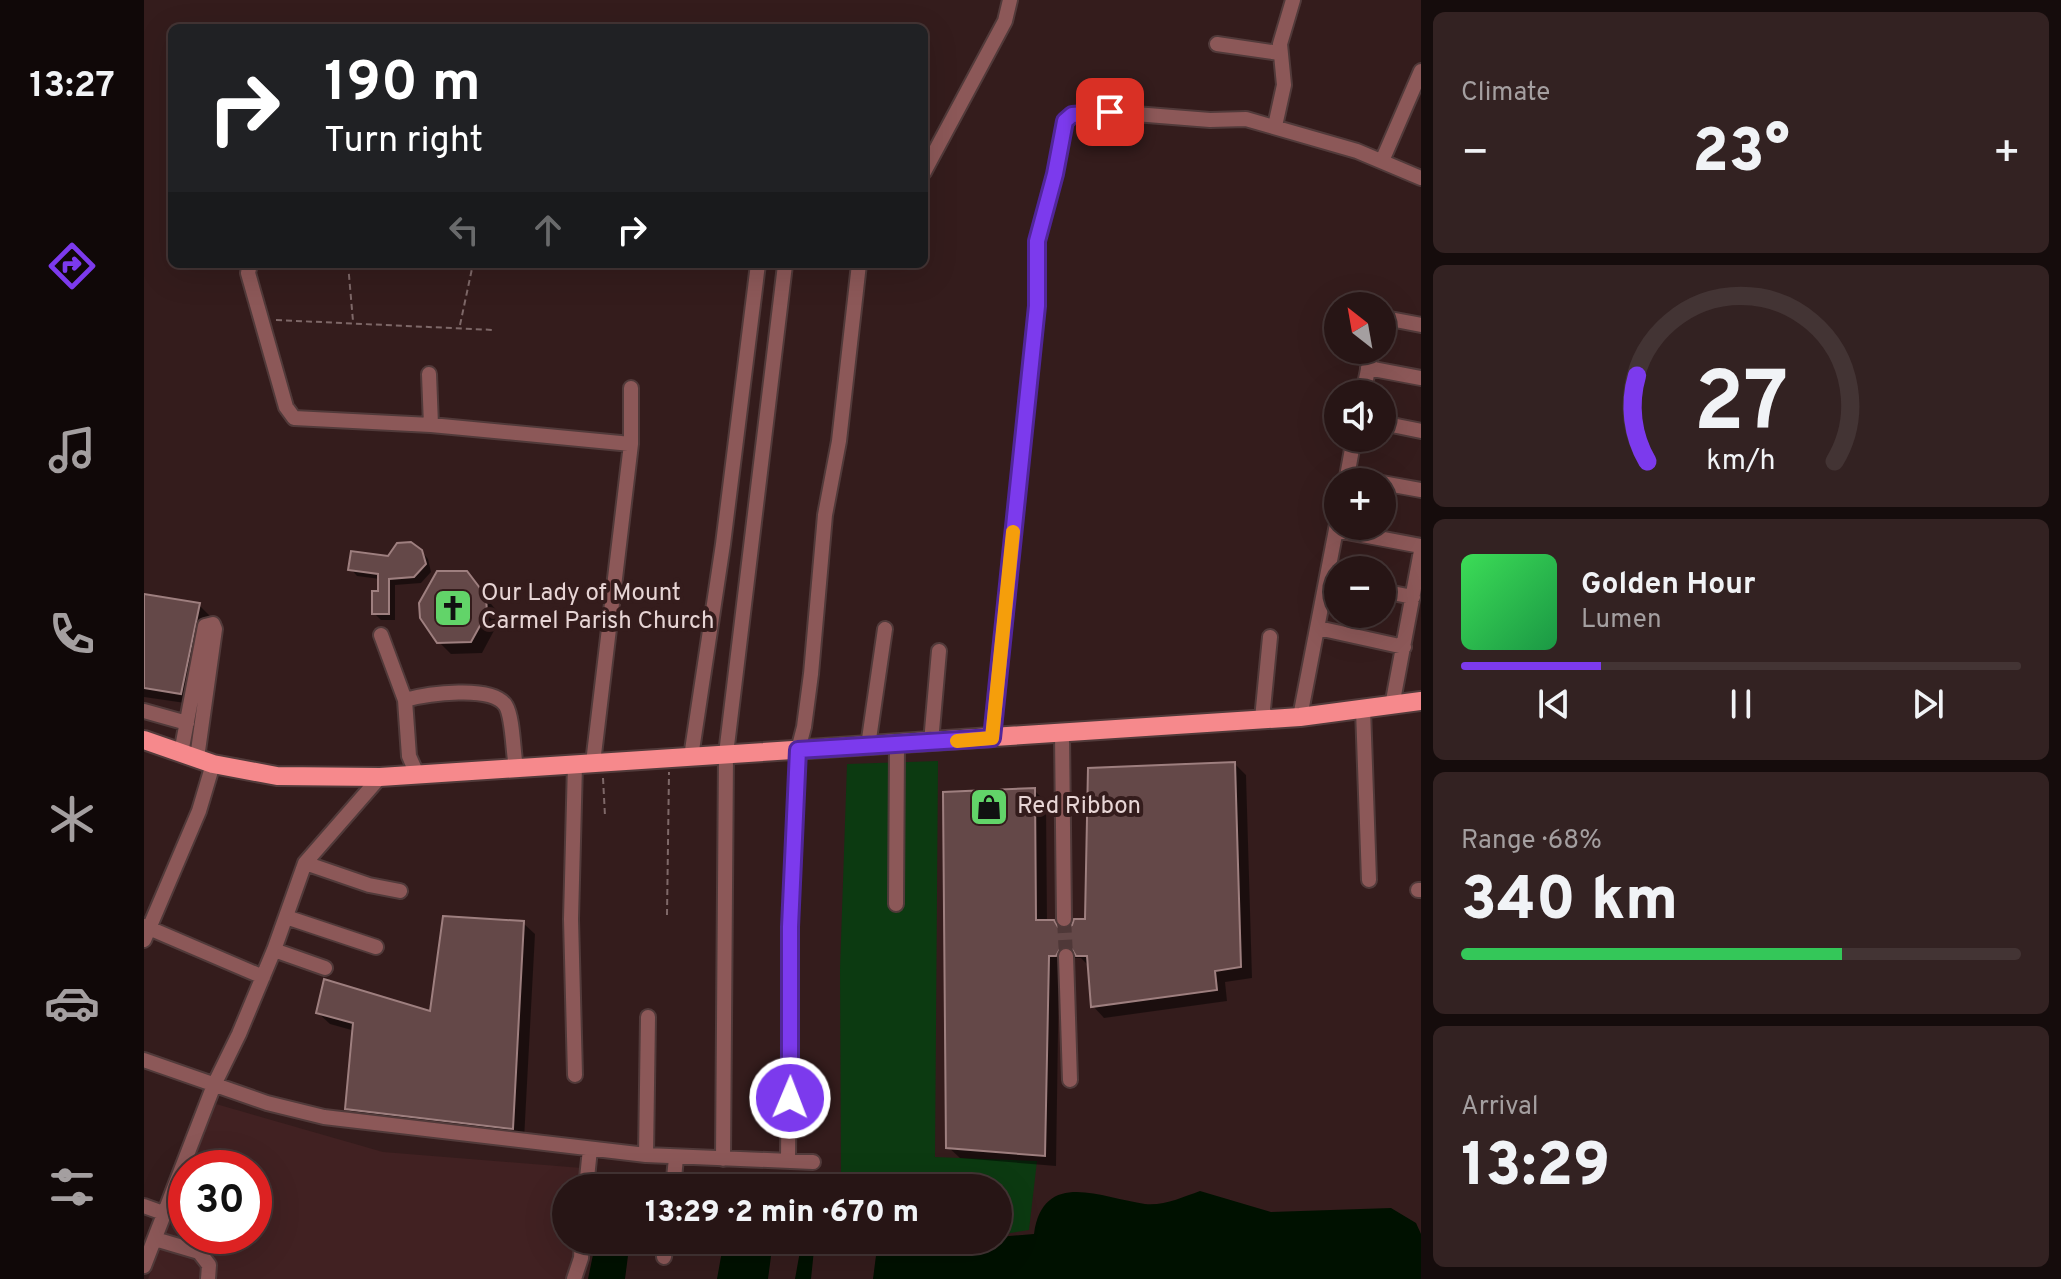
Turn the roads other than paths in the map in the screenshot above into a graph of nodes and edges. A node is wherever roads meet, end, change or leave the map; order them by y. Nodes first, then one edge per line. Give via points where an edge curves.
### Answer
1 (1010, 0) edge
2 (1293, 0) edge
3 (1217, 44) dead end
4 (1279, 53) junction
5 (1421, 71) edge
6 (1275, 126) junction
7 (1382, 161) junction
8 (928, 165) edge
9 (1421, 178) edge
10 (249, 268) edge
11 (758, 268) edge
12 (785, 268) edge
13 (859, 268) edge
14 (1396, 320) edge
15 (1421, 325) edge
16 (1369, 364) edge
17 (1368, 368) junction
18 (429, 374) dead end
19 (1421, 378) edge
20 (1366, 380) edge
21 (631, 388) dead end
22 (431, 425) junction
23 (1396, 426) edge
24 (1421, 431) edge
25 (631, 444) junction
26 (1396, 486) edge
27 (1421, 490) edge
28 (1393, 540) edge
29 (1421, 548) edge
30 (1396, 594) edge
31 (1413, 597) junction
32 (1324, 608) edge
33 (1318, 628) junction
34 (885, 629) dead end
35 (381, 635) dead end
36 (1270, 637) dead end
37 (1404, 647) junction
38 (939, 651) dead end
39 (405, 700) junction
40 (1421, 701) edge
41 (1392, 706) junction
42 (1363, 709) junction
43 (144, 711) edge
44 (1300, 717) junction
45 (1262, 719) junction
46 (187, 723) junction
47 (1062, 734) junction
48 (992, 738) junction
49 (144, 740) edge
50 (931, 742) junction
51 (897, 744) junction
52 (868, 746) junction
53 (798, 750) junction
54 (726, 754) junction
55 (691, 757) junction
56 (197, 758) junction
57 (590, 763) junction
58 (516, 767) junction
59 (416, 772) junction
60 (380, 777) junction
61 (305, 863) junction
62 (1369, 880) dead end
63 (400, 891) dead end
64 (896, 904) dead end
65 (286, 917) junction
66 (1064, 919) tunnel mouth
67 (146, 932) edge
68 (376, 947) dead end
69 (274, 950) junction
70 (1066, 956) tunnel mouth
71 (325, 968) dead end
72 (263, 977) junction
73 (648, 1017) dead end
74 (144, 1060) edge
75 (575, 1075) dead end
76 (1070, 1080) dead end
77 (214, 1085) junction
78 (590, 1149) junction
79 (646, 1155) junction
80 (676, 1158) junction
81 (723, 1159) junction
82 (788, 1161) junction
83 (813, 1162) dead end
84 (587, 1174) edge
85 (674, 1174) edge
86 (144, 1206) edge
87 (166, 1214) junction
88 (155, 1239) junction
89 (581, 1254) edge
90 (664, 1254) edge
91 (664, 1257) dead end
92 (144, 1266) edge
93 (208, 1279) edge
94 (574, 1279) edge

1 - 8 street via 1005,21
2 - 4 street
3 - 4 street
4 - 6 street via 1284,85
5 - 7 street
6 - 7 street
6 - 48 street via 1246,119 1110,112 1072,115 1065,121 1037,241 1037,306
7 - 9 street
10 - 22 street via 286,407 294,418
11 - 55 street
12 - 54 street
13 - 53 street
14 - 15 street
16 - 17 street
17 - 19 street
17 - 20 street
18 - 22 street
21 - 25 street
22 - 25 street
23 - 24 street
25 - 57 street
26 - 27 street
28 - 29 street
29 - 31 street
30 - 31 street
31 - 37 street
32 - 33 street
33 - 37 street
33 - 44 street
34 - 52 street
35 - 39 street
36 - 45 street
37 - 41 street
38 - 50 street
39 - 58 street via 426,694 487,694 500,700 507,708
39 - 59 street via 409,756
40 - 41 main road
41 - 42 main road
42 - 44 main road
42 - 62 street
43 - 46 street
44 - 45 main road
45 - 47 main road
46 - 56 street
46 - 56 street via 205,626 213,624
47 - 48 main road
47 - 66 street
48 - 50 main road
49 - 56 main road
50 - 51 main road
51 - 52 main road
51 - 64 street
52 - 53 main road
53 - 54 main road
53 - 82 street
54 - 55 main road
54 - 81 street
55 - 57 main road
56 - 60 main road via 277,776
56 - 67 street via 199,811
57 - 58 main road
57 - 75 street via 571,919
58 - 59 main road
59 - 60 main road
60 - 61 street
61 - 63 street
61 - 65 street
65 - 68 street
65 - 69 street
67 - 72 street
69 - 71 street
69 - 72 street
70 - 76 street
72 - 77 street
73 - 79 street
74 - 77 street
77 - 78 street via 324,1117
77 - 87 street
78 - 79 street
78 - 84 street
79 - 80 street
80 - 81 street
80 - 85 street
81 - 82 street
82 - 83 street
86 - 87 street
87 - 88 street
88 - 92 street
88 - 93 street via 199,1252 209,1265
89 - 94 street
90 - 91 street

